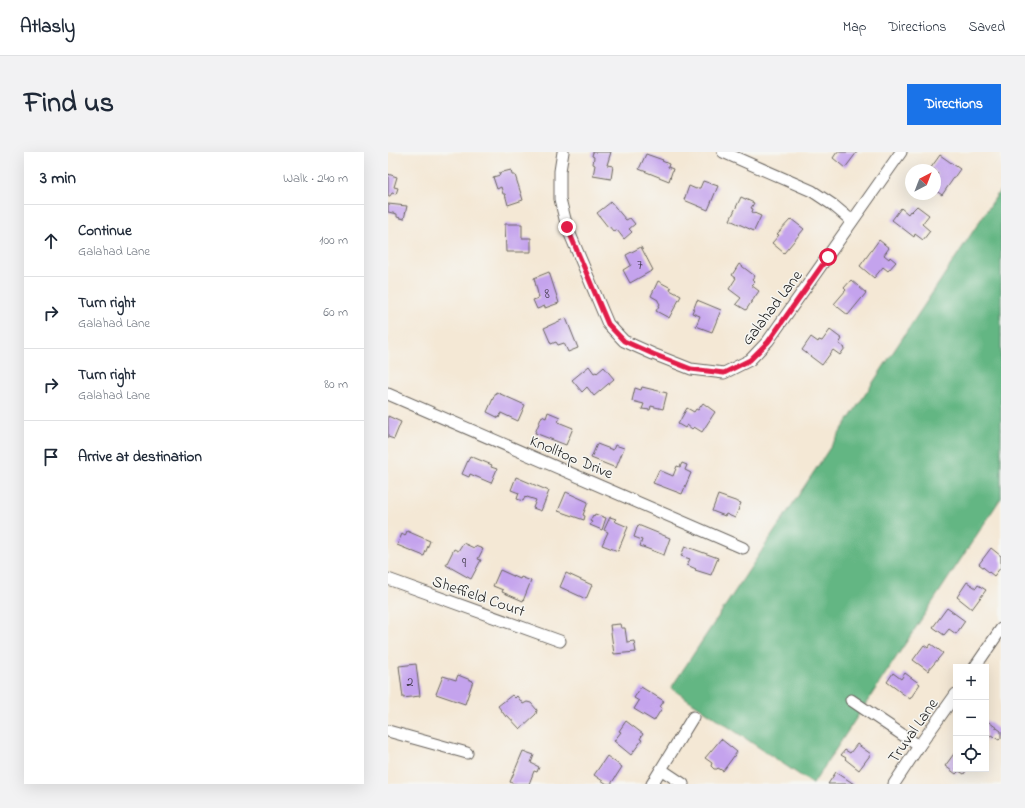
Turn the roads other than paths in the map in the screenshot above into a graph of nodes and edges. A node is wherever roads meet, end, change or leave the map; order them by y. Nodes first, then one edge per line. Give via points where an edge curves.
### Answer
1 (563, 152) edge
2 (723, 152) edge
3 (902, 152) edge
4 (852, 221) junction
5 (388, 394) edge
6 (743, 548) dead end
7 (388, 579) edge
8 (1001, 629) edge
9 (560, 641) dead end
10 (977, 664) edge
11 (953, 698) edge
12 (851, 700) dead end
13 (694, 717) dead end
14 (388, 731) edge
15 (919, 746) junction
16 (467, 753) dead end
17 (662, 770) junction
18 (652, 784) edge
19 (683, 784) edge
20 (894, 784) edge

1 - 4 street, Galahad Lane via 560,199 567,227 608,324 624,341 691,369 724,373 750,360 768,342
2 - 4 street via 812,191 833,204
3 - 4 street, Galahad Lane
5 - 6 street, Knolltop Drive
7 - 9 street, Sheffield Court
8 - 10 street
11 - 15 street, Truval Lane
12 - 15 street
13 - 17 street
14 - 16 street
15 - 20 street, Truval Lane
17 - 18 street
17 - 19 street

